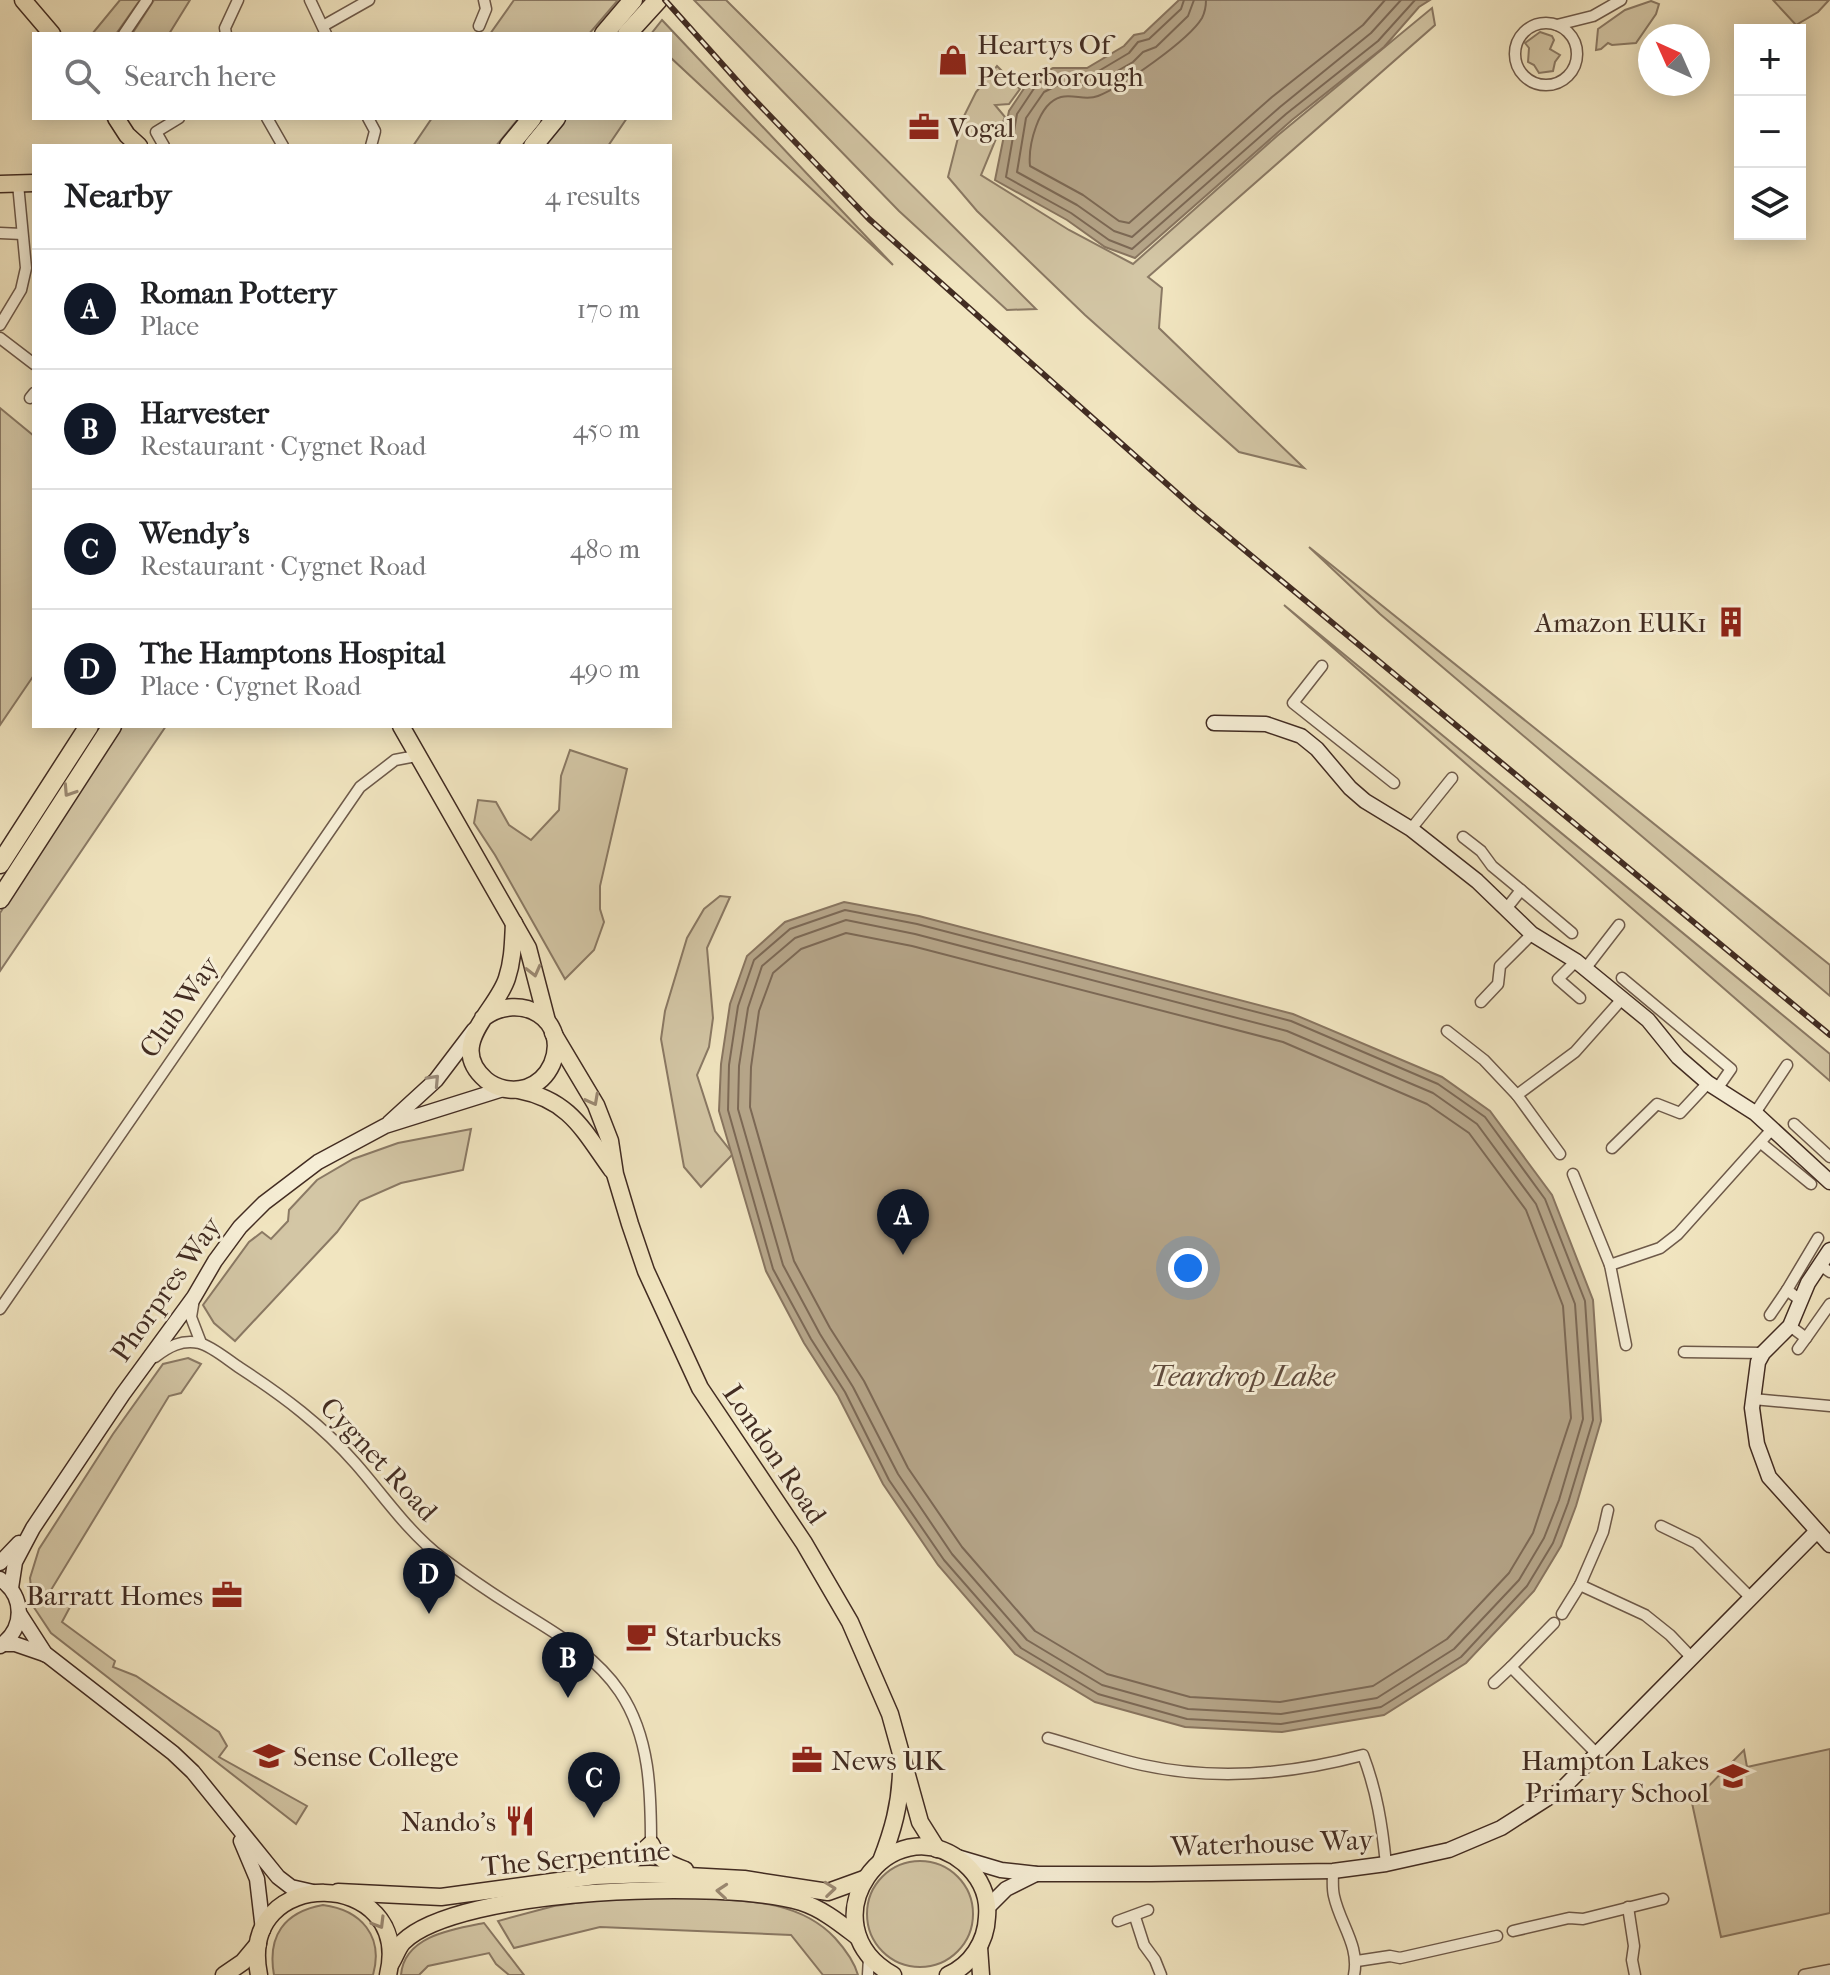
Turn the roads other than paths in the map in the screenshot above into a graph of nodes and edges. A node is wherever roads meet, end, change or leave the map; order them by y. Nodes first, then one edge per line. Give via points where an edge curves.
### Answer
1 (23, 0) edge
2 (147, 0) edge
3 (238, 0) edge
4 (310, 0) edge
5 (369, 0) edge
6 (484, 0) edge
7 (633, 0) edge
8 (658, 0) edge
9 (1621, 0) edge
10 (1593, 16) junction
11 (1557, 25) junction
12 (479, 26) dead end
13 (324, 30) edge
14 (50, 32) edge
15 (125, 32) edge
16 (226, 32) edge
17 (606, 32) edge
18 (629, 32) edge
19 (1574, 41) junction
20 (117, 120) edge
21 (176, 120) edge
22 (268, 120) edge
23 (369, 120) edge
24 (530, 120) edge
25 (554, 120) edge
26 (130, 142) edge
27 (163, 144) edge
28 (282, 144) edge
29 (372, 144) edge
30 (511, 144) edge
31 (535, 144) edge
32 (0, 184) edge
33 (26, 184) edge
34 (0, 233) edge
35 (22, 234) junction
36 (29, 246) edge
37 (0, 325) edge
38 (0, 338) edge
39 (32, 362) edge
40 (1322, 666) dead end
41 (1214, 723) dead end
42 (88, 728) edge
43 (111, 728) edge
44 (402, 728) edge
45 (1333, 733) junction
46 (1317, 749) junction
47 (416, 756) junction
48 (1452, 778) dead end
49 (1394, 783) dead end
50 (1411, 829) junction
51 (1463, 837) dead end
52 (0, 864) edge
53 (1521, 890) junction
54 (0, 899) edge
55 (1506, 909) junction
56 (514, 923) junction
57 (1619, 925) dead end
58 (1572, 933) dead end
59 (1532, 934) junction
60 (1580, 965) junction
61 (1622, 978) dead end
62 (1580, 998) dead end
63 (1622, 999) junction
64 (1481, 1002) dead end
65 (479, 1023) junction
66 (550, 1027) junction
67 (1683, 1029) junction
68 (1447, 1031) dead end
69 (1667, 1043) junction
70 (1787, 1065) dead end
71 (1712, 1086) junction
72 (510, 1089) junction
73 (1517, 1095) junction
74 (1755, 1113) junction
75 (1794, 1124) dead end
76 (385, 1126) junction
77 (1773, 1128) junction
78 (1761, 1143) junction
79 (1612, 1148) dead end
80 (1560, 1154) dead end
81 (1830, 1157) edge
82 (615, 1174) junction
83 (1573, 1174) dead end
84 (1830, 1182) edge
85 (1811, 1184) dead end
86 (1818, 1238) dead end
87 (1830, 1250) edge
88 (1610, 1265) junction
89 (1825, 1268) edge
90 (197, 1290) junction
91 (1787, 1290) junction
92 (1800, 1300) junction
93 (1830, 1304) edge
94 (0, 1309) edge
95 (1770, 1315) dead end
96 (1790, 1326) junction
97 (1806, 1338) junction
98 (201, 1343) junction
99 (1626, 1345) dead end
100 (1798, 1349) dead end
101 (1684, 1352) dead end
102 (1763, 1353) junction
103 (149, 1363) junction
104 (123, 1394) junction
105 (1753, 1399) junction
106 (1830, 1406) edge
107 (1608, 1510) dead end
108 (1661, 1526) dead end
109 (33, 1528) junction
110 (1817, 1531) junction
111 (1830, 1545) edge
112 (0, 1563) edge
113 (5, 1583) edge
114 (1580, 1585) junction
115 (1751, 1598) junction
116 (19, 1613) junction
117 (2, 1645) edge
118 (47, 1655) junction
119 (1692, 1658) junction
120 (1511, 1667) junction
121 (1494, 1683) dead end
122 (1053, 1743) dead end
123 (1597, 1754) junction
124 (901, 1759) junction
125 (221, 1806) junction
126 (651, 1844) junction
127 (937, 1849) junction
128 (956, 1857) junction
129 (881, 1861) junction
130 (1386, 1864) junction
131 (1333, 1871) junction
132 (695, 1874) junction
133 (1037, 1874) junction
134 (595, 1876) junction
135 (864, 1879) junction
136 (313, 1892) junction
137 (338, 1892) junction
138 (1663, 1899) dead end
139 (988, 1907) junction
140 (1628, 1907) junction
141 (1148, 1910) dead end
142 (1135, 1917) junction
143 (1118, 1921) dead end
144 (1513, 1931) dead end
145 (1497, 1936) dead end
146 (261, 1937) junction
147 (858, 1937) junction
148 (979, 1947) junction
149 (869, 1957) junction
150 (1357, 1961) junction
151 (390, 1969) edge
152 (1830, 1970) edge
153 (224, 1975) edge
154 (259, 1975) edge
155 (868, 1975) edge
156 (893, 1975) edge
157 (948, 1975) edge
158 (981, 1975) edge
159 (1161, 1975) edge
160 (1354, 1975) edge
161 (1635, 1975) edge
162 (1804, 1975) edge

1 - 14 main road
2 - 15 street
3 - 16 street
4 - 13 street
5 - 13 street
6 - 12 street
7 - 17 highway
8 - 18 highway
9 - 10 street
10 - 11 street
10 - 19 street
11 - 19 street
11 - 19 street via 1536,24 1518,40 1516,64 1525,78 1541,85 1563,81 1575,65
20 - 26 main road
21 - 27 street via 156,132
22 - 28 street
23 - 29 street via 375,131
24 - 30 highway
25 - 31 highway
32 - 33 main road
33 - 35 street
34 - 35 street
35 - 36 street
36 - 37 street via 21,290
38 - 39 street
40 - 45 street via 1293,703
41 - 46 street via 1266,724 1301,736
42 - 52 highway
43 -> 54 highway
44 - 47 main road, London Road
45 - 46 street
45 - 49 street
46 - 50 street via 1365,801
47 - 56 main road, London Road
47 - 94 street, Club Way via 395,760 360,787
48 - 50 street
50 - 55 street
51 - 53 street
53 - 55 street
53 - 58 street
55 - 59 street
56 - 65 main road via 507,980
56 -> 66 main road, London Road via 528,948
57 - 60 street
59 - 60 street
59 - 64 street via 1500,966 1498,984
60 - 62 street via 1558,979
60 - 63 street
61 - 67 street
63 - 69 street
63 - 73 street via 1575,1052
65 - 66 main road via 495,1010 523,1006
65 - 72 main road via 472,1040 475,1065 481,1076
76 -> 65 street, Phorpres Way via 436,1080
66 - 72 main road via 556,1045 549,1071 541,1080
66 -> 82 main road, London Road via 596,1105
67 - 69 street
67 - 71 street via 1731,1069
68 - 73 street
69 - 71 street
70 - 74 street
71 - 74 street
71 - 79 street via 1680,1113 1657,1104
72 - 76 street, Phorpres Way
72 - 82 main road, London Road via 546,1098 571,1114
73 - 80 street
74 - 77 street
75 - 81 street
76 - 90 street, Phorpres Way via 285,1184 240,1227
77 - 78 street
77 - 84 street
78 - 85 street
78 - 88 street via 1678,1234 1660,1248
82 - 124 main road, London Road via 646,1271 700,1388 850,1622 890,1714
83 - 88 street
86 - 91 street
87 - 89 street
88 - 99 street
89 - 92 street
90 - 98 street via 191,1317
90 - 103 street, Phorpres Way
90 - 104 street via 169,1321
91 - 92 street
91 - 95 street
92 - 96 street
93 - 97 street
96 - 97 street
96 - 102 street
97 - 100 street
98 - 103 street via 179,1343
98 - 126 street, Cygnet Road via 286,1398 325,1431 400,1519 440,1556 604,1670 635,1719 645,1750
101 - 102 street
102 - 105 street
103 - 104 street, Phorpres Way
104 - 109 street, Phorpres Way
105 - 106 street
105 - 110 street via 1757,1444 1769,1477
107 - 114 street
108 - 115 street via 1696,1543
109 - 112 street, Phorpres Way
109 - 113 street, Phorpres Way
110 - 111 street
110 - 115 street, Waterhouse Way
113 - 116 street
114 - 119 street via 1645,1615
114 - 120 street via 1558,1619
115 - 119 street, Waterhouse Way
116 - 117 street
116 - 118 street
117 - 118 street
118 - 125 street via 173,1753
119 - 123 street, Waterhouse Way
120 - 121 street
120 - 123 street
122 - 130 street via 1145,1765 1209,1773 1293,1771 1363,1755 1376,1789
123 - 130 street, Waterhouse Way via 1562,1789 1501,1828 1449,1850
124 - 127 main road, London Road via 920,1822
124 - 129 main road, London Road via 900,1803
125 - 136 street via 278,1877 291,1887
125 - 146 street via 257,1879
126 - 132 main road via 664,1862
126 - 134 main road via 630,1863
127 - 128 main road
127 - 129 main road via 898,1851
128 - 133 street, Waterhouse Way
128 - 139 main road via 983,1887
129 - 135 main road
130 - 131 street, Waterhouse Way
131 - 133 street, Waterhouse Way
131 - 150 street via 1333,1895
132 - 134 main road, The Serpentine
132 -> 135 main road, The Serpentine via 828,1892
133 - 139 street, Waterhouse Way via 1006,1889
134 - 137 main road, The Serpentine via 441,1897
135 - 147 main road via 856,1897
136 - 137 main road, The Serpentine
136 - 146 main road via 278,1909
137 -> 151 main road via 364,1905 383,1926 390,1944
138 - 140 street
139 - 148 main road
140 - 144 street
140 - 161 street
141 - 142 street
142 - 143 street
142 - 159 street
145 - 150 street via 1435,1955
146 - 153 main road via 243,1962
146 - 154 main road
147 - 149 main road
147 -> 151 main road, The Serpentine via 800,1902 719,1890 598,1891 450,1918 403,1942
148 - 157 main road
148 - 158 main road
149 - 155 street
149 - 156 main road
150 - 160 street
152 - 162 street

